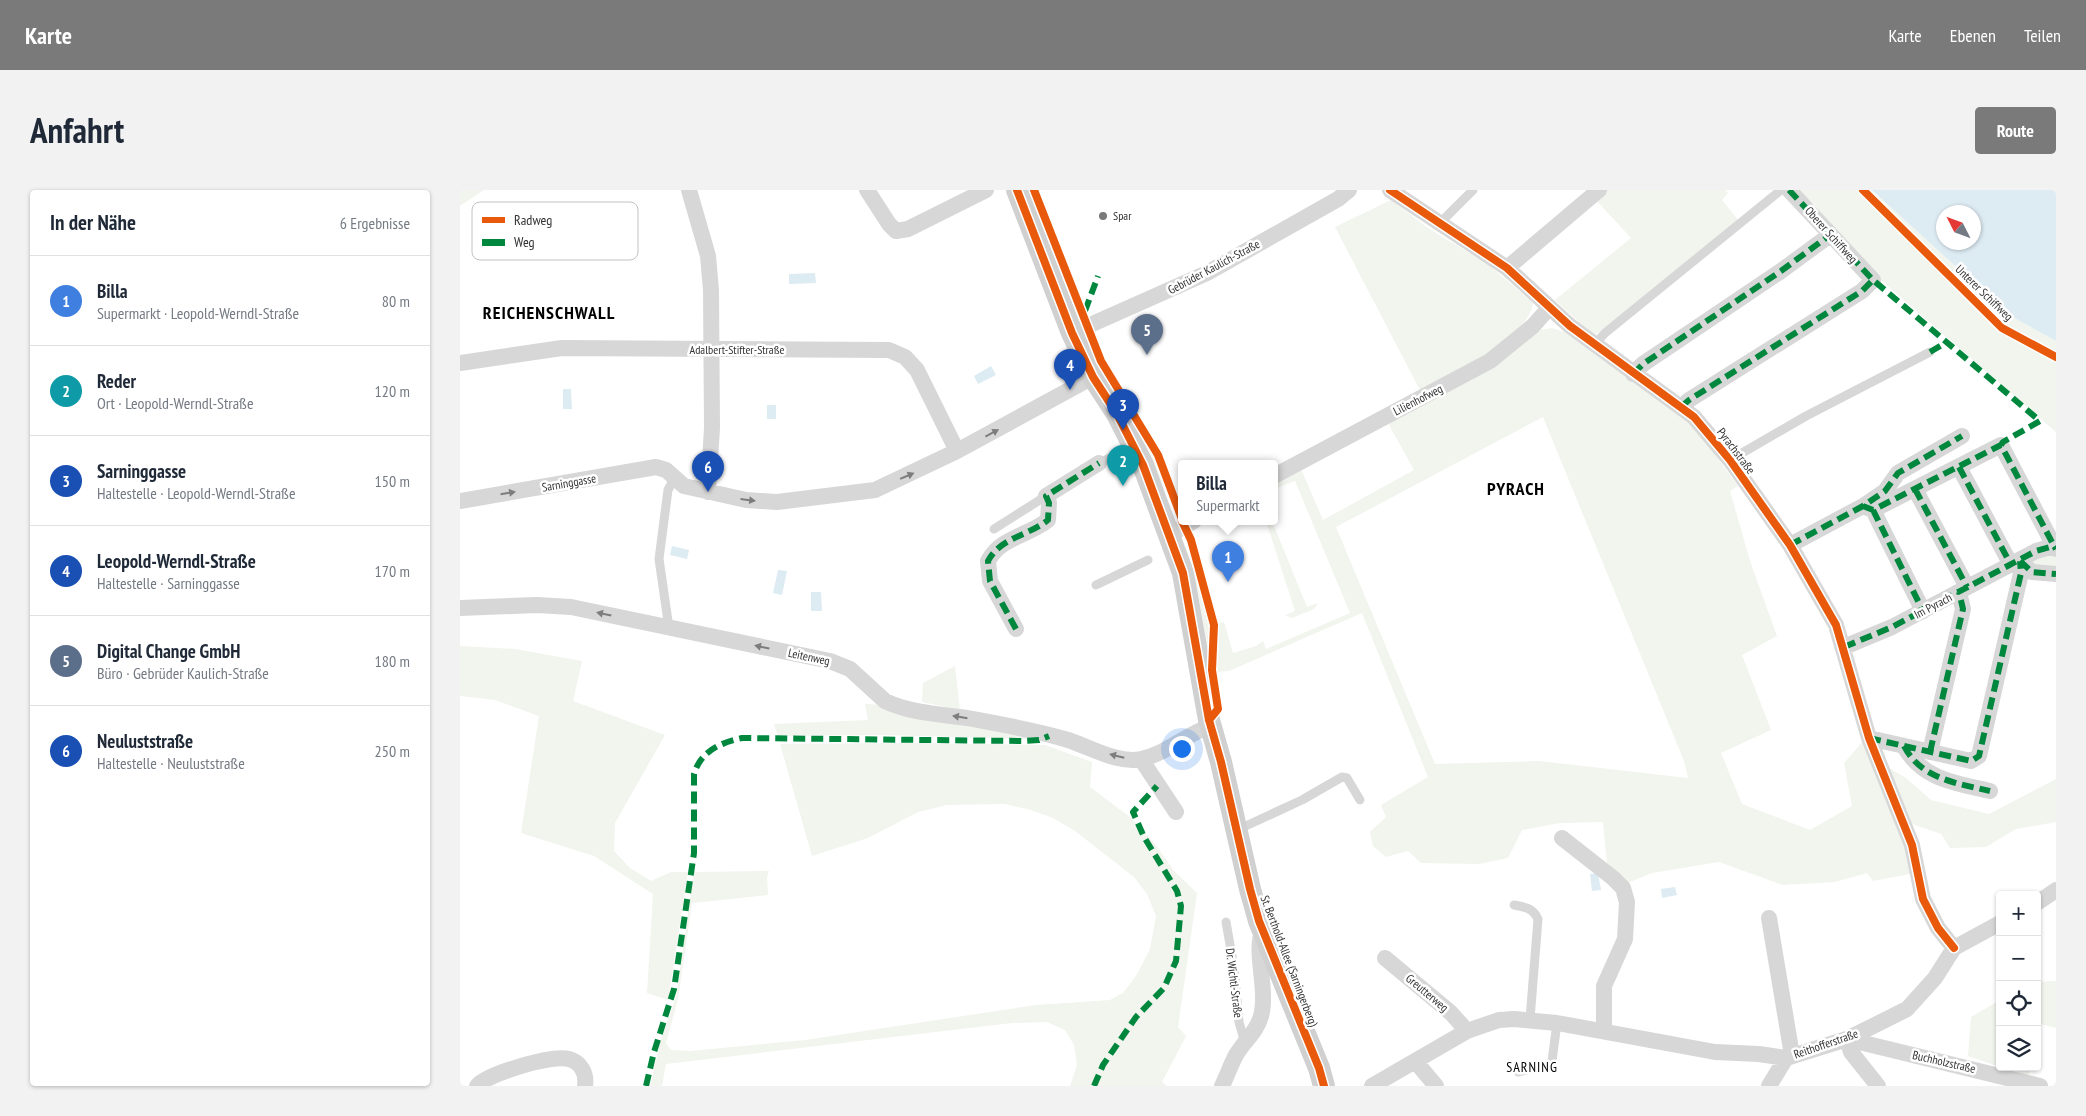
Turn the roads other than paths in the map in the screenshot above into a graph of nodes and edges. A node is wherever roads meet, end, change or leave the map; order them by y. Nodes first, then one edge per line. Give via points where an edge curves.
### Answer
1 (689, 190) edge
2 (867, 190) edge
3 (986, 190) edge
4 (1017, 190) edge
5 (1349, 190) edge
6 (1390, 190) edge
7 (1474, 190) edge
8 (1599, 190) edge
9 (1781, 190) edge
10 (1788, 190) edge
11 (1440, 223) junction
12 (1830, 235) junction
13 (1507, 268) junction
14 (1549, 308) junction
15 (1072, 333) junction
16 (1594, 345) junction
17 (710, 350) junction
18 (1930, 352) dead end
19 (460, 363) edge
20 (1633, 374) junction
21 (1093, 377) junction
22 (1681, 408) junction
23 (1962, 436) dead end
24 (1134, 447) junction
25 (957, 451) junction
26 (1730, 460) junction
27 (1099, 463) joint
28 (1959, 467) junction
29 (1278, 474) edge
30 (675, 477) junction
31 (1915, 489) junction
32 (708, 492) junction
33 (1046, 496) junction
34 (460, 501) edge
35 (1868, 508) junction
36 (1187, 525) edge
37 (994, 528) dead end
38 (1169, 535) junction
39 (1790, 545) junction
40 (2055, 547) edge
41 (1148, 560) dead end
42 (2015, 563) junction
43 (2056, 574) edge
44 (1096, 585) dead end
45 (1963, 590) junction
46 (460, 608) edge
47 (1923, 611) junction
48 (669, 628) junction
49 (1016, 629) dead end
50 (1844, 647) junction
51 (1210, 726) junction
52 (1869, 738) junction
53 (1904, 746) junction
54 (1930, 752) junction
55 (1142, 759) junction
56 (1990, 791) dead end
57 (1360, 800) dead end
58 (1176, 812) dead end
59 (1237, 830) junction
60 (1562, 838) dead end
61 (2056, 890) edge
62 (2041, 900) edge
63 (1514, 906) dead end
64 (1769, 918) dead end
65 (1226, 922) dead end
66 (1996, 925) edge
67 (1264, 930) junction
68 (1954, 948) junction
69 (1385, 958) dead end
70 (1530, 1019) junction
71 (1557, 1024) junction
72 (1467, 1031) junction
73 (1604, 1031) junction
74 (1847, 1039) junction
75 (1245, 1044) junction
76 (1789, 1056) junction
77 (1416, 1061) junction
78 (1518, 1072) dead end
79 (477, 1086) edge
80 (585, 1086) edge
81 (1222, 1086) edge
82 (1324, 1086) edge
83 (1372, 1086) edge
84 (1436, 1086) edge
85 (1769, 1086) edge
86 (1878, 1086) edge
87 (2040, 1086) edge

1 - 17 street via 708,256
2 - 3 street via 896,231 908,229
4 - 15 street, St. Berthold-Allee (Sarningerberg)
5 - 15 street, Gebrüder Kaulich-Straße via 1207,273
6 - 11 street, Pyrachstraße
7 - 11 lane
8 - 13 street
9 - 16 lane via 1605,332
10 - 12 street, Oberer Schiffweg
11 - 13 street, Pyrachstraße
12 - 20 street via 1642,364
12 - 22 street, Oberer Schiffweg via 1873,280 1862,291
13 - 14 street, Pyrachstraße
14 - 16 street, Pyrachstraße
14 - 29 street, Lilienhofweg via 1534,326 1490,361
15 - 21 street, St. Berthold-Allee (Sarningerberg)
16 - 20 street, Pyrachstraße
17 - 19 street, Adalbert-Stifter-Straße via 562,348
17 - 25 street, Adalbert-Stifter-Straße via 889,350 905,357 917,370
17 - 32 street via 712,428
18 - 26 lane via 1806,416
20 - 22 street, Pyrachstraße
21 - 24 street, St. Berthold-Allee (Sarningerberg)
25 -> 21 street, Sarninggasse
22 - 26 street, Pyrachstraße via 1705,428
23 - 35 street via 1898,473
24 - 27 lane
24 - 38 street, St. Berthold-Allee (Sarningerberg)
32 -> 25 street, Sarninggasse via 776,502 840,496 875,490
26 - 39 street, Pyrachstraße
27 - 33 street
28 - 31 street
28 - 40 street via 2000,445
28 - 42 street
30 - 32 street, Sarninggasse via 684,486
34 -> 30 street, Sarninggasse via 656,468
30 - 48 lane via 668,490 660,559
31 - 35 street
31 - 45 street
33 - 37 lane
33 - 49 street via 1048,520 998,546 988,561 990,581
35 - 39 street
35 - 47 street
36 - 38 street
38 - 51 street, St. Berthold-Allee (Sarningerberg) via 1183,572
39 - 50 street, Pyrachstraße via 1828,610
40 - 42 street, Im Pyrach via 2047,546
41 - 44 lane
42 - 43 street via 2032,572
42 - 45 street, Im Pyrach
42 - 54 street via 2021,573 1979,756 1972,761
45 - 47 street, Im Pyrach
45 - 54 street via 1963,609
48 -> 46 street, Leitenweg via 571,606
47 - 50 street, Im Pyrach
55 -> 48 street, Leitenweg via 1116,757 1066,740 982,721 906,709 885,701 841,664
50 - 52 street, Pyrachstraße
51 - 55 street
51 - 59 street, St. Berthold-Allee (Sarningerberg)
52 - 53 street
52 - 68 street, Pyrachstraße via 1912,845 1923,899 1938,928
53 - 54 street
53 - 56 street via 1911,759 1935,778
55 - 58 street
57 - 59 lane via 1347,778 1342,777 1302,800
59 - 67 street, St. Berthold-Allee (Sarningerberg) via 1250,889
60 - 73 street via 1623,888 1625,939 1604,986
61 - 62 street
63 - 70 lane via 1528,907 1538,919
64 - 76 street
65 - 75 lane, Dr. Wichtl-Straße via 1239,1022
66 - 68 street, Reithofferstraße
67 - 75 street, Dr. Wichtl-Straße via 1260,940 1264,983 1261,1016 1257,1029
67 - 82 street, St. Berthold-Allee (Sarningerberg)
68 - 74 street, Reithofferstraße via 1931,983 1907,1010
69 - 72 street, Greutterweg via 1451,1013
70 - 71 street, Reithofferstraße
70 - 72 street, Reithofferstraße via 1499,1020
71 - 73 street, Reithofferstraße
71 - 78 lane via 1552,1061 1545,1066
72 - 77 street, Reithofferstraße
73 - 76 street, Reithofferstraße via 1715,1052
74 - 76 street, Reithofferstraße
74 - 86 street via 1851,1052
74 - 87 street, Buchholzstraße
75 - 81 street, Dr. Wichtl-Straße via 1236,1055
76 - 85 street
77 - 83 street, Reithofferstraße
77 - 84 street
79 - 80 street via 487,1078 524,1065 559,1058 578,1064 583,1070

